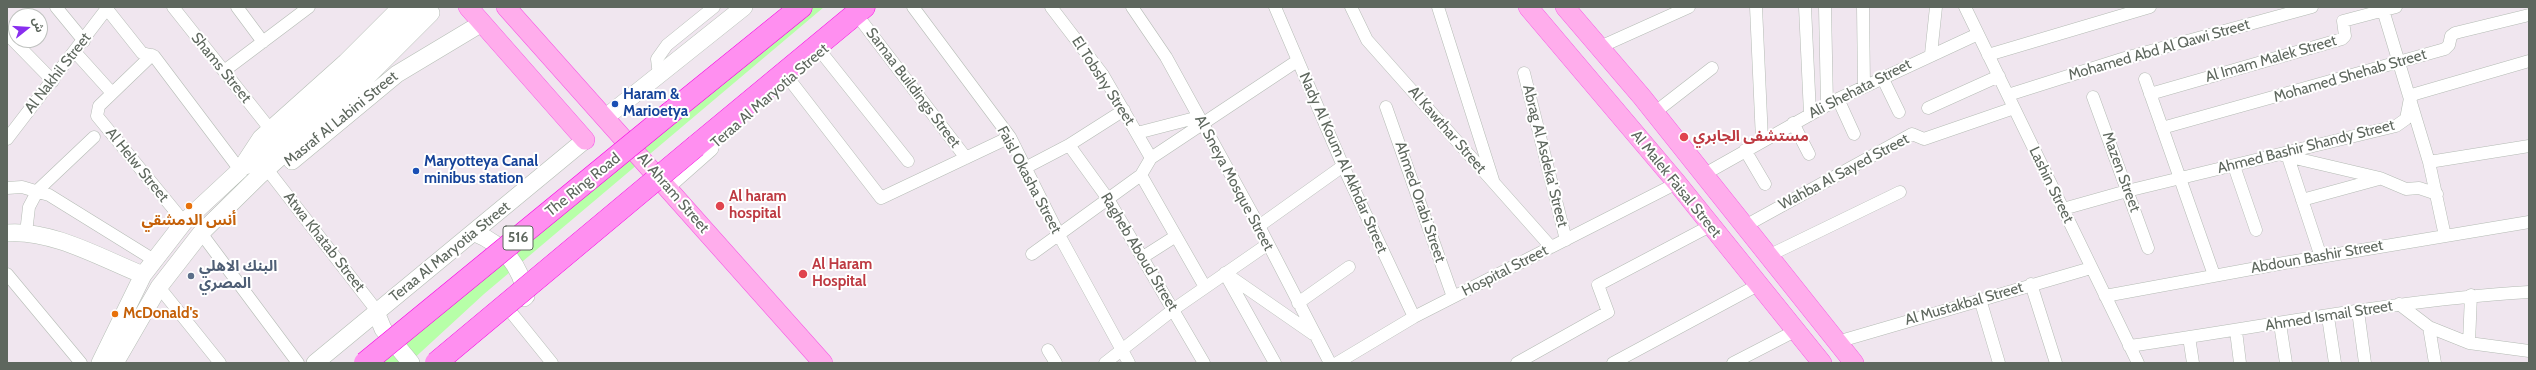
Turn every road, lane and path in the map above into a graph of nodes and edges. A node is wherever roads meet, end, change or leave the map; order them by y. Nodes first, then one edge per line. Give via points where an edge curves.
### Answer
1 (56, 7) edge
2 (172, 7) edge
3 (236, 7) edge
4 (309, 7) edge
5 (401, 7) edge
6 (468, 7) edge
7 (506, 7) edge
8 (714, 7) edge
9 (801, 7) edge
10 (874, 7) edge
11 (913, 7) edge
12 (1051, 7) edge
13 (1132, 7) edge
14 (1276, 7) edge
15 (1351, 7) edge
16 (1438, 7) edge
17 (1528, 7) edge
18 (1565, 7) edge
19 (1689, 7) edge
20 (1756, 7) edge
21 (1805, 7) edge
22 (1825, 7) edge
23 (1863, 7) edge
24 (1936, 7) edge
25 (2150, 7) edge
26 (2312, 7) edge
27 (2396, 7) edge
28 (107, 8) edge
29 (1970, 8) edge
30 (737, 9) edge
31 (424, 10) edge
32 (2383, 10) junction
33 (862, 13) edge
34 (2529, 15) edge
35 (482, 22) junction
36 (1978, 34) junction
37 (84, 41) junction
38 (263, 42) junction
39 (1600, 47) junction
40 (18, 48) edge
41 (75, 52) junction
42 (821, 52) junction
43 (1931, 54) junction
44 (152, 55) junction
45 (1988, 55) junction
46 (1297, 61) junction
47 (2529, 61) edge
48 (2398, 63) junction
49 (1712, 68) dead end
50 (224, 71) junction
51 (1524, 73) dead end
52 (659, 75) junction
53 (1999, 76) junction
54 (1882, 77) junction
55 (789, 79) junction
56 (2145, 79) dead end
57 (53, 81) junction
58 (1864, 86) junction
59 (112, 93) junction
60 (2150, 94) junction
61 (2008, 95) junction
62 (1642, 97) junction
63 (2094, 97) dead end
64 (1838, 99) junction
65 (2410, 101) junction
66 (1827, 105) junction
67 (1386, 106) dead end
68 (1928, 108) dead end
69 (2014, 108) junction
70 (1124, 110) junction
71 (1898, 112) dead end
72 (1654, 113) junction
73 (1810, 114) junction
74 (1620, 115) junction
75 (606, 117) junction
76 (1200, 120) junction
77 (1793, 124) junction
78 (11, 125) edge
79 (2162, 128) junction
80 (270, 129) junction
81 (1137, 133) junction
82 (1854, 134) dead end
83 (94, 137) dead end
84 (1010, 137) junction
85 (7, 139) edge
86 (585, 140) joint
87 (1762, 140) junction
88 (1069, 145) junction
89 (2529, 146) edge
90 (1745, 150) junction
91 (1809, 154) dead end
92 (2284, 156) junction
93 (966, 158) junction
94 (1151, 158) junction
95 (908, 161) dead end
96 (2429, 162) junction
97 (1344, 166) junction
98 (2234, 166) junction
99 (1025, 168) junction
100 (240, 170) junction
101 (264, 174) junction
102 (1141, 175) junction
103 (1703, 175) junction
104 (2180, 178) junction
105 (2380, 178) junction
106 (664, 183) junction
107 (1677, 183) junction
108 (1765, 184) dead end
109 (1495, 185) junction
110 (7, 188) edge
111 (38, 190) junction
112 (2127, 191) junction
113 (1900, 192) dead end
114 (2437, 194) junction
115 (1108, 199) junction
116 (2302, 200) junction
117 (2063, 209) junction
118 (184, 222) junction
119 (2529, 222) edge
120 (1259, 226) junction
121 (1710, 226) junction
122 (1744, 226) junction
123 (2256, 230) dead end
124 (26, 232) junction
125 (7, 233) edge
126 (201, 233) junction
127 (475, 233) junction
128 (1059, 235) junction
129 (1176, 236) junction
130 (2445, 236) junction
131 (1566, 240) junction
132 (1268, 244) junction
133 (1551, 247) junction
134 (2148, 248) dead end
135 (1032, 254) dead end
136 (1768, 256) junction
137 (2321, 256) junction
138 (1143, 257) junction
139 (154, 260) junction
140 (1349, 267) dead end
141 (2091, 268) junction
142 (1225, 273) junction
143 (7, 274) edge
144 (143, 275) junction
145 (2214, 276) junction
146 (2031, 284) junction
147 (1758, 285) junction
148 (159, 287) junction
149 (1205, 287) junction
150 (2529, 292) edge
151 (2471, 295) junction
152 (2105, 296) junction
153 (1453, 297) junction
154 (1980, 299) junction
155 (1298, 303) junction
156 (2399, 304) junction
157 (1174, 309) junction
158 (510, 311) junction
159 (2358, 311) junction
160 (377, 312) junction
161 (2328, 316) junction
162 (1414, 317) junction
163 (2280, 324) junction
164 (358, 327) junction
165 (2428, 327) junction
166 (1795, 331) junction
167 (2236, 331) junction
168 (1315, 335) junction
169 (2189, 337) junction
170 (1837, 342) junction
171 (2469, 343) junction
172 (2129, 346) junction
173 (1122, 349) junction
174 (1048, 350) dead end
175 (2529, 351) edge
176 (81, 363) edge
177 (100, 363) edge
178 (115, 363) edge
179 (220, 363) edge
180 (298, 363) edge
181 (315, 363) edge
182 (365, 363) edge
183 (397, 363) edge
184 (411, 363) edge
185 (436, 363) edge
186 (448, 363) edge
187 (552, 363) edge
188 (823, 363) edge
189 (1056, 363) edge
190 (1105, 363) edge
191 (1129, 363) edge
192 (1204, 363) edge
193 (1275, 363) edge
194 (1330, 363) edge
195 (1337, 363) edge
196 (1517, 363) edge
197 (1613, 363) edge
198 (1733, 363) edge
199 (1822, 363) edge
200 (1854, 363) edge
201 (1999, 363) edge
202 (2056, 363) edge
203 (2138, 363) edge
204 (2193, 363) edge
205 (2240, 363) edge
206 (2286, 363) edge
207 (2335, 363) edge
208 (2365, 363) edge
209 (2435, 363) edge

1 - 37 street
2 - 50 street, Shams Street
3 - 38 street
4 - 38 street
5 - 80 main road via 335,72
6 - 35 main road
7 - 75 main road, Al Ahram Street
8 - 52 street via 667,45 657,59
9 - 182 highway, The Ring Road / 516, bridge
10 - 33 main road, Teraa Al Maryotia Street
11 - 84 street, Faisl Okasha Street
12 - 70 street, El Tobshy Street via 1091,58
13 - 76 street, Al Sneya Mosque Street via 1166,57
14 - 46 street, Nady Al Koum Al Akhdar Street
15 - 109 street, Al Kawthar Street via 1367,40
16 - 109 street
17 - 74 main road, Al Malek Faisal Street
18 - 39 main road, Al Malek Faisal Street
19 - 39 street
20 - 87 street
21 - 73 street
22 - 66 street
23 - 58 street
24 - 43 street
25 - 45 street
26 - 61 street, Mohamed Abd Al Qawi Street via 2125,58
27 - 32 street, Al Imam Malek Street
28 - 37 street, Al Nakhil Street
28 - 44 street via 142,52
29 - 36 street, Lashin Street
30 - 52 main road
31 - 100 main road via 336,92 268,150
31 - 101 main road via 343,102
32 - 48 street
32 - 60 street, Al Imam Malek Street via 2343,21 2345,36 2342,39
33 - 42 main road, Teraa Al Maryotia Street
33 - 93 street, Samaa Buildings Street
33 - 185 highway, bridge
34 - 48 street, Mohamed Shehab Street via 2455,33 2451,36 2447,48
35 - 86 main road
35 - 101 main road, Masraf Al Labini Street via 396,74 298,156
36 - 43 street, Ali Shehata Street
36 - 45 street, Lashin Street
37 - 41 street, Al Nakhil Street
38 - 50 street
39 - 62 main road, Al Malek Faisal Street
40 - 57 street
41 - 57 street, Al Nakhil Street
41 - 59 street
42 - 55 main road, Teraa Al Maryotia Street
42 - 95 street
43 - 54 street, Ali Shehata Street
44 - 59 street
44 - 100 street
45 - 53 street, Lashin Street
46 - 76 street
46 - 97 street, Nady Al Koum Al Akhdar Street
47 - 65 street via 2416,94
48 - 65 street
48 - 79 street, Mohamed Shehab Street
49 - 72 street
50 - 80 street, Shams Street
51 - 131 street, Abrag Al Asdeka' Street
52 - 75 main road
53 - 61 street, Lashin Street
53 - 68 street
54 - 58 street, Ali Shehata Street
54 - 71 street
55 - 93 street via 881,198
55 - 106 main road, Teraa Al Maryotia Street
56 - 60 street
57 - 78 street, Al Nakhil Street
58 - 64 street, Ali Shehata Street
59 - 118 street, Al Helw Street via 99,106 97,116
60 - 79 street
61 - 69 street, Lashin Street
62 - 72 main road, Al Malek Faisal Street
62 - 74 main road
63 - 112 street, Mazen Street
64 - 66 street, Ali Shehata Street
64 - 82 street
65 - 92 street, Ahmed Bashir Shandy Street via 2406,119 2396,126
65 - 96 street
66 - 73 street, Ali Shehata Street
67 - 153 street, Ahmed Orabi Street
69 - 117 street, Lashin Street
69 - 122 street, Wahba Al Sayed Street via 1924,139 1912,134
70 - 81 street, El Tobshy Street
70 - 88 street
72 - 103 main road, Al Malek Faisal Street
73 - 77 street, Ali Shehata Street
74 - 107 main road, Al Malek Faisal Street
75 - 106 main road, Al Ahram Street, bridge
76 - 81 street
76 - 94 street
76 - 120 street, Al Sneya Mosque Street
77 - 87 street, Ali Shehata Street
77 - 91 street
78 - 85 street, Al Nakhil Street
79 - 104 street
80 - 100 main road via 252,148
81 - 94 street, El Tobshy Street
83 - 111 street
84 - 93 street
84 - 99 street, Faisl Okasha Street
86 - 127 main road, Teraa Al Maryotia Street
87 - 90 street, Ali Shehata Street
88 - 99 street
88 - 115 street, Ragheb Aboud Street
89 - 96 street
90 - 103 street, Ali Shehata Street
90 - 108 street
92 - 98 street, Ahmed Bashir Shandy Street
92 - 105 street
92 - 116 street
94 - 102 street
96 - 114 street
97 - 120 street
97 - 162 street, Nady Al Koum Al Akhdar Street
98 - 104 street, Ahmed Bashir Shandy Street
98 - 123 street
99 - 128 street, Faisl Okasha Street
100 - 118 main road
101 - 126 main road, Masraf Al Labini Street
101 - 160 street, Atwa Khatab Street
102 - 115 street
102 - 129 street
103 - 122 main road, Al Malek Faisal Street
104 - 112 street, Ahmed Bashir Shandy Street
104 - 145 street
105 - 114 street via 2406,189 2419,188
105 - 116 street
106 - 188 main road, Al Ahram Street
107 - 121 main road, Al Malek Faisal Street
107 - 131 street, Hospital Street
109 - 133 street, Al Kawthar Street
110 - 111 street
111 - 124 street via 29,207
111 - 139 street
112 - 117 street, Ahmed Bashir Shandy Street
112 - 134 street, Mazen Street
113 - 136 street
114 - 130 street
115 - 128 street
115 - 138 street, Ragheb Aboud Street
116 - 137 street
117 - 141 street, Lashin Street
118 - 139 main road
119 - 130 street, Abdoun Bashir Street
120 - 132 street, Al Sneya Mosque Street
121 - 147 main road, Al Malek Faisal Street
121 - 196 street via 1598,285 1608,312
122 - 136 main road, Al Malek Faisal Street
124 - 125 main road
124 - 144 main road via 53,238
126 - 148 main road, Masraf Al Labini Street
126 - 180 street
127 - 158 main road, bridge via 494,242 510,257 521,275 526,296
127 - 160 main road, Teraa Al Maryotia Street
128 - 135 street
128 - 173 street, Faisl Okasha Street
129 - 138 street
129 - 149 street
130 - 137 street, Abdoun Bashir Street
131 - 133 street, Hospital Street
132 - 142 street
132 - 155 street, Al Sneya Mosque Street
133 - 153 street, Hospital Street
136 - 170 main road, Al Malek Faisal Street
137 - 145 street, Abdoun Bashir Street
138 - 157 street, Ragheb Aboud Street
139 - 144 main road
140 - 155 street
141 - 146 street, Al Mustakbal Street
141 - 152 street, Lashin Street
142 - 149 street
142 - 168 street
142 - 193 street
143 - 176 street
144 - 177 main road
145 - 152 street, Abdoun Bashir Street
146 - 154 street, Al Mustakbal Street
146 - 202 street
147 - 166 main road, Al Malek Faisal Street
147 - 197 street
148 - 178 main road, Masraf Al Labini Street
148 - 179 street
149 - 157 street
150 - 151 street, Ahmed Ismail Street
151 - 156 street, Ahmed Ismail Street
151 - 171 street
152 - 172 street, Lashin Street
153 - 162 street, Hospital Street
154 - 170 street, Al Mustakbal Street
154 - 201 street
155 - 168 street, Al Sneya Mosque Street
156 - 159 street, Ahmed Ismail Street
156 - 165 street
157 - 173 street
157 - 192 street, Ragheb Aboud Street
158 - 186 main road
158 - 187 street
159 - 161 street, Ahmed Ismail Street
159 - 208 street
160 - 164 main road, Teraa Al Maryotia Street
160 - 184 main road via 383,329
161 - 163 street, Ahmed Ismail Street
161 - 207 street
162 - 195 street, Hospital Street
163 - 167 street, Ahmed Ismail Street
163 - 206 street
164 - 181 main road, Teraa Al Maryotia Street
164 - 183 main road via 374,336
165 - 171 street
165 - 209 street
166 - 198 street
166 - 199 main road, Al Malek Faisal Street
167 - 169 street, Ahmed Ismail Street
167 - 205 street
168 - 194 street, Al Sneya Mosque Street
169 - 172 street, Ahmed Ismail Street
169 - 204 street
170 - 200 main road, Al Malek Faisal Street
171 - 175 street
172 - 203 street, Lashin Street
173 - 190 street
173 - 191 street, Faisl Okasha Street
174 - 189 street

